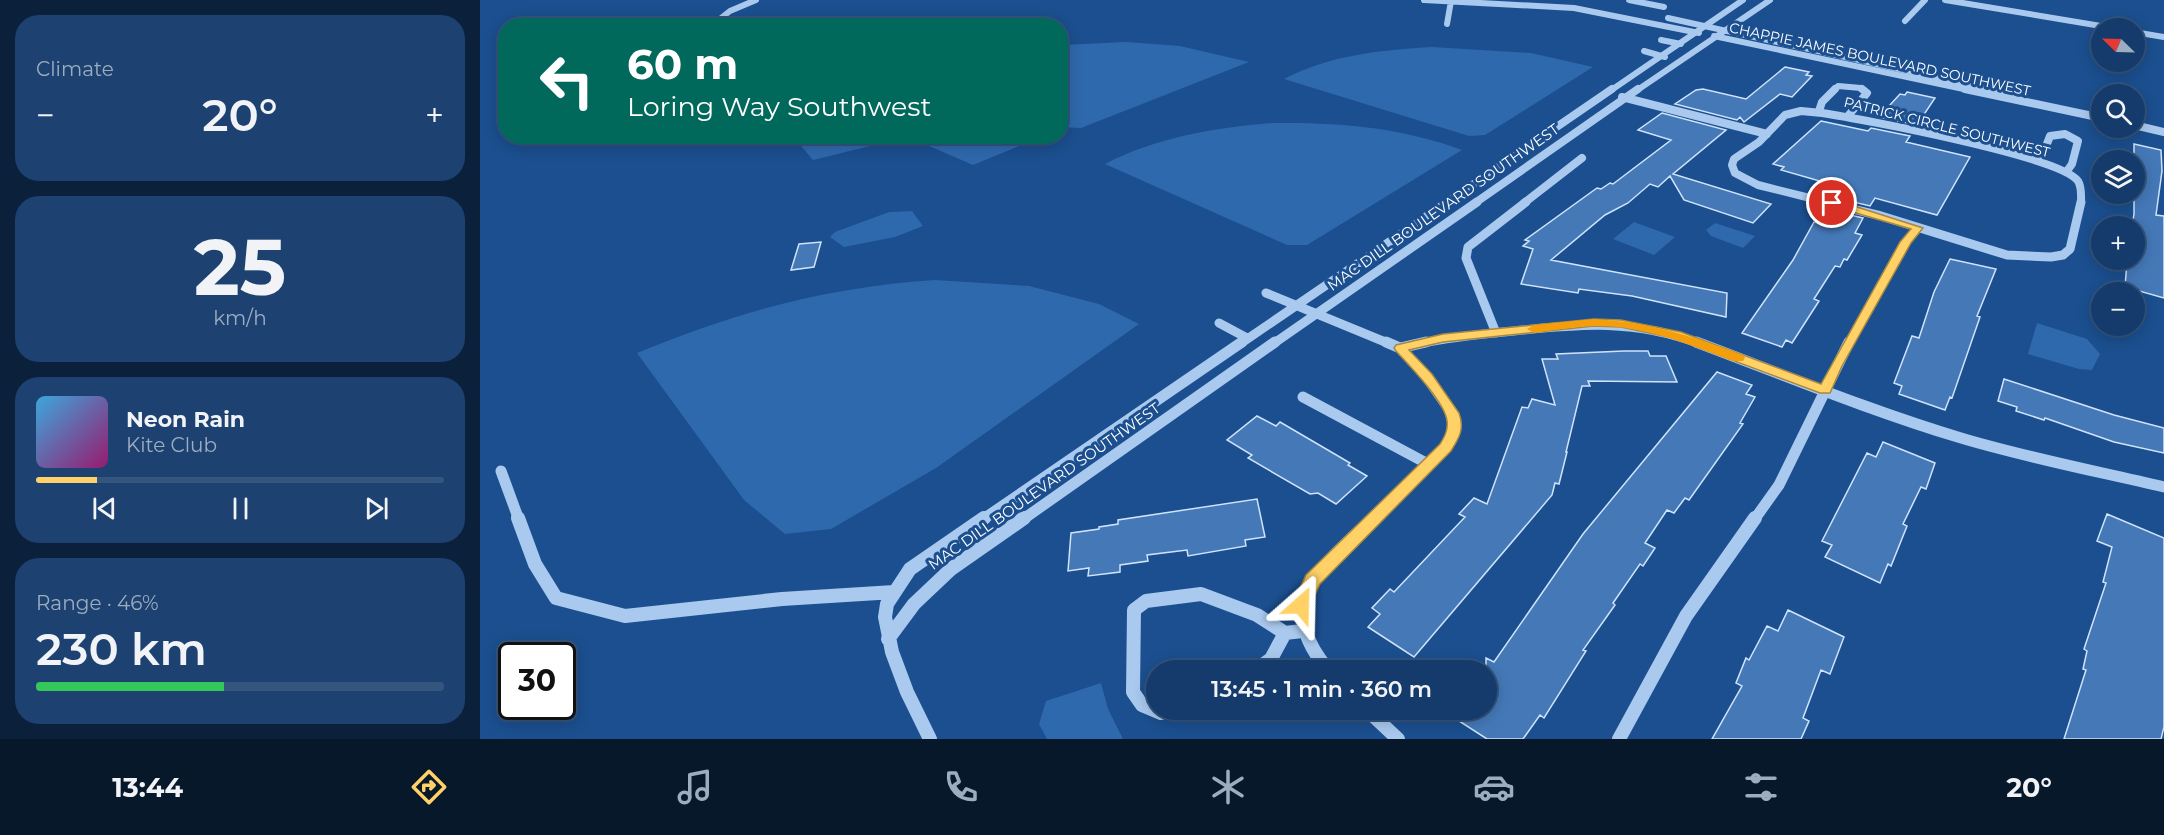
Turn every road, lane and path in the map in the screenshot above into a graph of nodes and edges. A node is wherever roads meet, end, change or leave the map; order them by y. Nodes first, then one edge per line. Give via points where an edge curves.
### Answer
1 (756, 0) edge
2 (1424, 0) edge
3 (1545, 0) edge
4 (1629, 0) edge
5 (1743, 0) edge
6 (1770, 0) edge
7 (1925, 0) edge
8 (1945, 0) edge
9 (1450, 1) edge
10 (1664, 7) dead end
11 (1618, 9) dead end
12 (1661, 17) dead end
13 (721, 18) edge
14 (1905, 21) dead end
15 (1447, 24) dead end
16 (2091, 24) edge
17 (1700, 29) junction
18 (1720, 34) junction
19 (2145, 34) edge
20 (2164, 37) edge
21 (1661, 40) dead end
22 (1680, 44) junction
23 (1698, 48) junction
24 (1644, 51) dead end
25 (1662, 56) junction
26 (1680, 61) junction
27 (1608, 93) junction
28 (1625, 98) junction
29 (2059, 109) junction
30 (1819, 111) junction
31 (1848, 116) junction
32 (2091, 116) edge
33 (2145, 128) edge
34 (2164, 132) edge
35 (1767, 134) junction
36 (1582, 158) dead end
37 (2040, 162) junction
38 (2067, 171) junction
39 (1918, 228) junction
40 (1266, 293) dead end
41 (1296, 305) junction
42 (1317, 314) junction
43 (1219, 323) dead end
44 (1496, 333) junction
45 (1247, 338) junction
46 (1400, 348) junction
47 (1825, 390) junction
48 (1303, 397) dead end
49 (1428, 464) junction
50 (501, 471) dead end
51 (2164, 487) edge
52 (894, 592) junction
53 (1302, 631) junction
54 (1285, 633) junction
55 (888, 639) junction
56 (1270, 660) edge
57 (1318, 660) edge
58 (1146, 706) edge
59 (1378, 720) edge
60 (930, 739) edge
61 (1398, 739) edge
62 (1619, 739) edge

1 - 13 street
2 - 9 street
3 - 11 street
4 - 10 street
5 - 17 street, MAC DILL BOULEVARD SOUTHWEST
6 - 18 street, MAC DILL BOULEVARD SOUTHWEST
7 - 14 street
8 - 16 street
9 - 15 street
9 - 17 street via 1574,8
12 - 17 street
17 - 18 street, CHAPPIE JAMES BOULEVARD SOUTHWEST
17 - 18 street, CHAPPIE JAMES BOULEVARD SOUTHWEST
17 - 22 street, MAC DILL BOULEVARD SOUTHWEST
18 - 23 street, MAC DILL BOULEVARD SOUTHWEST
18 - 29 street, CHAPPIE JAMES BOULEVARD SOUTHWEST
18 - 29 street, CHAPPIE JAMES BOULEVARD SOUTHWEST via 1986,87
19 - 20 street
21 - 22 street
22 - 23 street
22 - 25 street, MAC DILL BOULEVARD SOUTHWEST
23 - 26 street, MAC DILL BOULEVARD SOUTHWEST
24 - 25 street
25 - 26 street
25 - 27 street, MAC DILL BOULEVARD SOUTHWEST
26 - 28 street, MAC DILL BOULEVARD SOUTHWEST
27 - 28 street
27 - 41 street, MAC DILL BOULEVARD SOUTHWEST
28 - 35 street
28 - 42 street, MAC DILL BOULEVARD SOUTHWEST
29 - 32 street, CHAPPIE JAMES BOULEVARD SOUTHWEST
30 - 31 street, PATRICK CIRCLE SOUTHWEST
30 - 31 street via 1822,102 1838,86 1861,88 1867,93
30 - 35 street, PATRICK CIRCLE SOUTHWEST via 1788,113
31 - 37 street, PATRICK CIRCLE SOUTHWEST
33 - 34 street
35 - 39 street, PATRICK CIRCLE SOUTHWEST via 1734,159 1732,169 1739,176 1758,185
36 - 44 street via 1467,250 1466,258
37 - 38 street, PATRICK CIRCLE SOUTHWEST
37 - 38 street via 2050,136 2071,136 2078,141
38 - 39 street, PATRICK CIRCLE SOUTHWEST via 2078,180 2083,195 2071,246 2063,255 2007,255
39 - 47 street via 1906,242
40 - 41 street
41 - 42 street
41 - 45 street, MAC DILL BOULEVARD SOUTHWEST
42 - 46 street
42 - 55 street, MAC DILL BOULEVARD SOUTHWEST via 951,569 914,604
43 - 45 street
44 - 46 street
44 - 47 street via 1594,322 1631,325 1677,335
45 - 52 street, MAC DILL BOULEVARD SOUTHWEST via 921,560
46 - 49 street via 1427,377 1454,420 1451,441
47 - 51 street via 1980,444
47 - 62 street via 1773,494 1686,616
48 - 49 street
49 - 53 street via 1313,580 1301,605
50 - 52 street via 535,564 556,598 624,616
52 - 55 street, MAC DILL BOULEVARD SOUTHWEST via 887,604 884,624
53 - 54 street
53 - 57 street
54 - 56 street
54 - 58 street via 1257,615 1201,594 1146,601 1134,610 1132,692
55 - 60 street via 897,669
59 - 61 street

